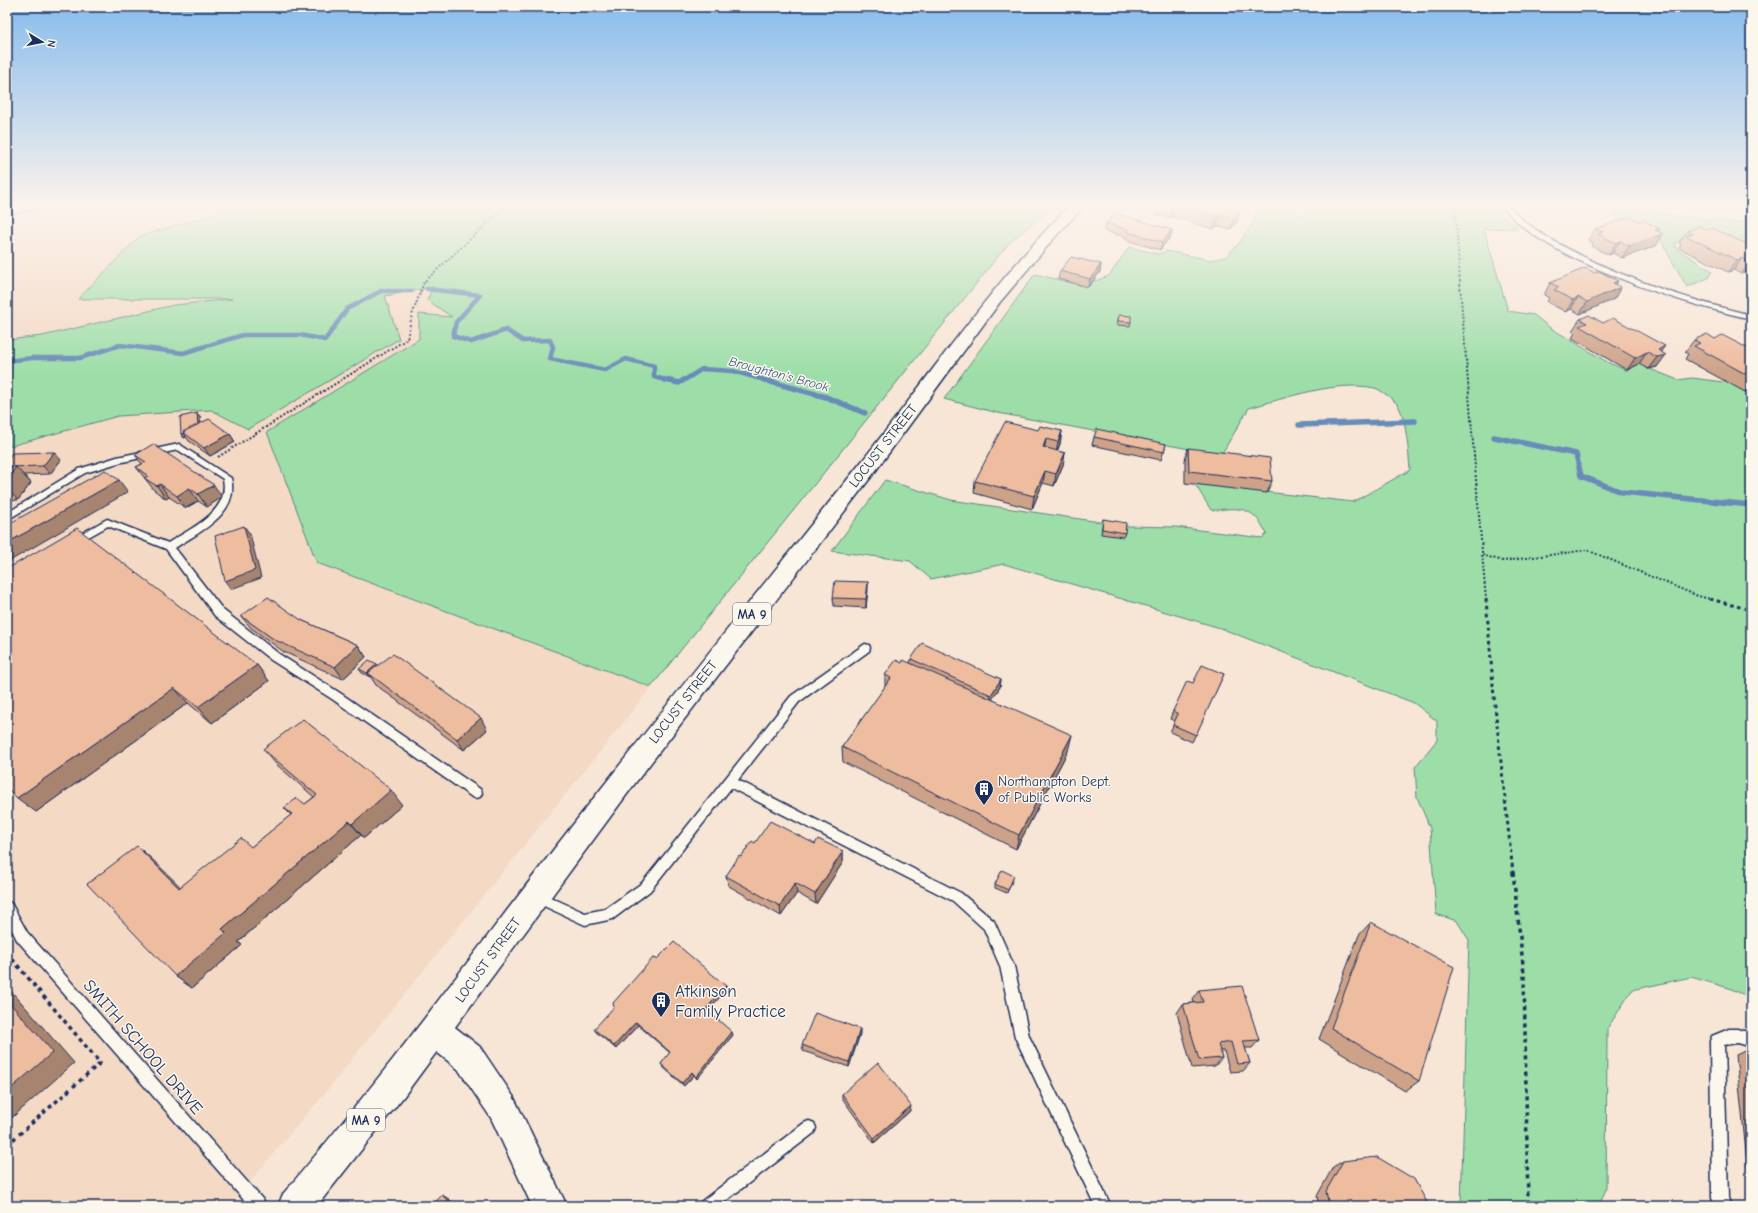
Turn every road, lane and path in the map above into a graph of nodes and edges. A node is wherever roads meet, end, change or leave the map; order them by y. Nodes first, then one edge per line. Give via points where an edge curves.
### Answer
1 (447, 261) edge
2 (1026, 261) edge
3 (1458, 261) edge
4 (1585, 261) edge
5 (1751, 317) edge
6 (206, 465) junction
7 (7, 517) edge
8 (169, 546) junction
9 (61, 549) edge
10 (1482, 555) junction
11 (1751, 610) edge
12 (865, 648) dead end
13 (729, 781) junction
14 (476, 793) dead end
15 (535, 896) junction
16 (7, 907) edge
17 (7, 954) edge
18 (435, 1032) junction
19 (1751, 1040) edge
20 (809, 1128) dead end
21 (7, 1145) edge
22 (258, 1206) edge
23 (295, 1206) edge
24 (550, 1206) edge
25 (708, 1206) edge
26 (1103, 1206) edge
27 (1528, 1206) edge
28 (1723, 1206) edge

1 - 6 path via 424,282 407,339
2 - 15 main road, LOCUST STREET / MA 9 via 640,756
3 - 10 path
4 - 5 lane via 1635,284
6 - 7 lane via 179,447 117,460 82,471
6 - 8 lane via 227,478 229,490 223,507 211,519
8 - 9 lane via 108,522
8 - 14 lane via 218,612 275,657
10 - 11 path via 1502,562 1587,550 1698,596
10 - 27 path via 1494,697 1524,974
12 - 13 lane via 795,699
13 - 15 lane via 646,887 608,914 585,919
13 - 26 lane via 957,897 988,924 1006,966 1022,1036
15 - 18 main road, LOCUST STREET / MA 9
16 - 22 lane, SMITH SCHOOL DRIVE via 22,936
17 - 21 path via 100,1063
18 - 23 main road, LOCUST STREET / MA 9
18 - 24 main road via 469,1058 502,1106
19 - 28 lane via 1740,1036 1725,1036 1717,1041 1720,1198
20 - 25 lane

